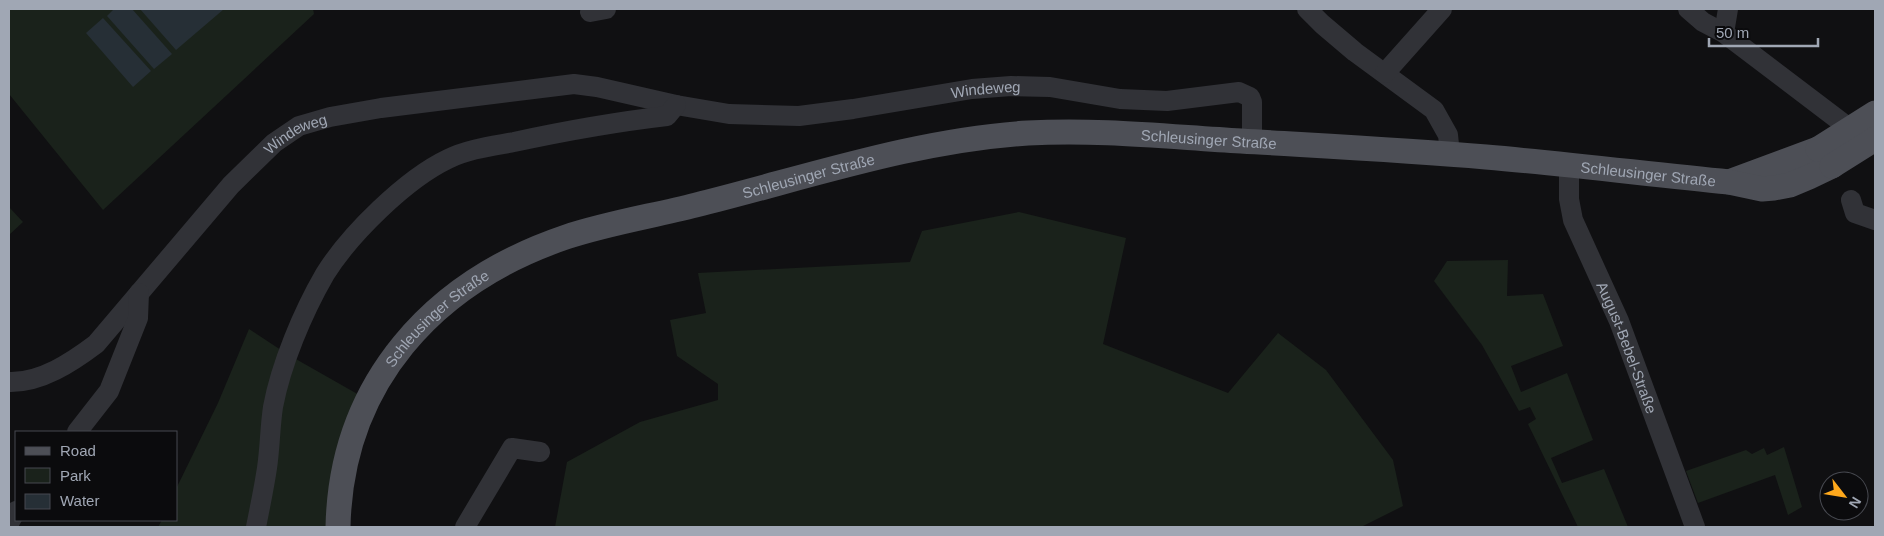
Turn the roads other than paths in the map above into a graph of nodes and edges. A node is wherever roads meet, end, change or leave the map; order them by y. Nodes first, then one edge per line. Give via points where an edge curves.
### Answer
1 (1307, 9) edge
2 (1442, 9) edge
3 (1688, 9) edge
4 (1728, 9) edge
5 (1724, 33) junction
6 (1385, 73) junction
7 (676, 105) junction
8 (1875, 114) edge
9 (1875, 140) edge
10 (1252, 142) junction
11 (1875, 148) edge
12 (1450, 154) junction
13 (1825, 157) junction
14 (1569, 165) junction
15 (1851, 200) dead end
16 (1875, 220) edge
17 (139, 293) junction
18 (9, 382) edge
19 (78, 431) edge
20 (540, 452) dead end
21 (256, 527) edge
22 (338, 527) edge
23 (465, 527) edge
24 (1695, 527) edge

1 - 6 street via 1355,52
2 - 6 street
3 - 5 street
4 - 5 street
5 - 11 street
6 - 12 street via 1434,110 1448,135
7 - 10 street, Windeweg via 729,114 799,116 1011,86 1050,87 1120,99 1167,101 1239,92 1250,97 1252,102
7 - 17 street, Windeweg via 574,84 380,108 299,126 274,143 231,185
7 - 21 street via 667,116 576,129 449,158 388,201 325,274 287,354 273,407 267,468
8 - 13 main road, Schleusinger Straße, bridge
9 - 13 main road, Schleusinger Straße, bridge
10 - 12 main road, Schleusinger Straße
10 - 22 main road, Schleusinger Straße via 1080,133 1027,133 964,141 914,149 630,220 569,236 532,250 500,265 450,298 426,319 388,365 353,435 344,473
12 - 14 main road, Schleusinger Straße
13 - 14 main road, Schleusinger Straße via 1729,182
14 - 24 street, August-Bebel-Straße via 1573,220 1619,320
15 - 16 street via 1855,213
17 - 18 street, Windeweg via 96,344 76,359 32,378
17 - 19 street via 138,318 109,391
20 - 23 street via 512,448

